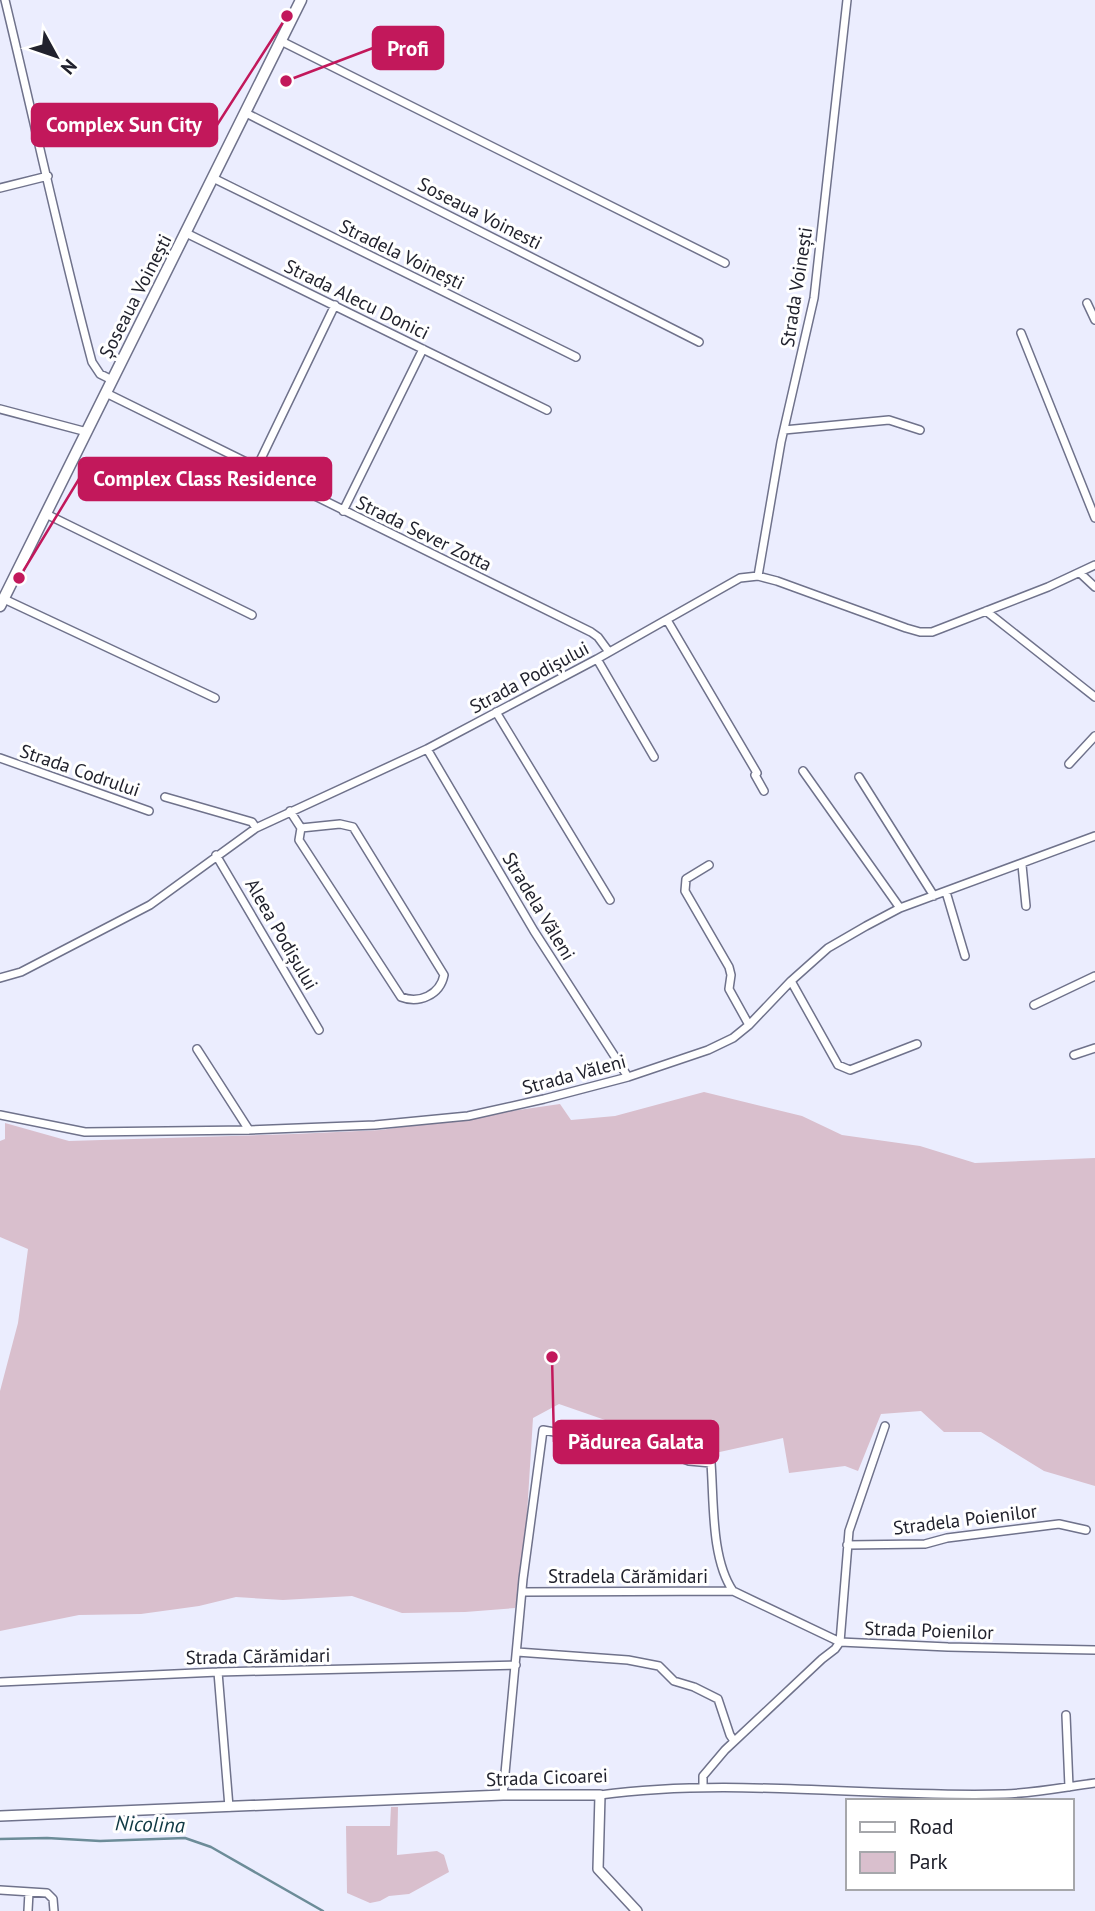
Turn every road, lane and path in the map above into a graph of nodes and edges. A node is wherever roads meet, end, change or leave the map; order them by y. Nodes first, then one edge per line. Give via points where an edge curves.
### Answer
1 (5, 0) edge
2 (301, 0) edge
3 (847, 0) edge
4 (281, 41) junction
5 (246, 113) junction
6 (48, 176) junction
7 (213, 178) junction
8 (0, 188) edge
9 (186, 233) junction
10 (726, 263) dead end
11 (1087, 303) dead end
12 (335, 305) junction
13 (1095, 320) edge
14 (1021, 333) dead end
15 (699, 342) dead end
16 (423, 349) junction
17 (576, 357) dead end
18 (112, 380) junction
19 (106, 393) junction
20 (0, 409) edge
21 (547, 410) dead end
22 (784, 430) junction
23 (920, 430) dead end
24 (87, 432) junction
25 (257, 467) junction
26 (343, 511) junction
27 (46, 514) junction
28 (1095, 518) edge
29 (1095, 565) edge
30 (1080, 573) junction
31 (758, 576) junction
32 (1095, 587) edge
33 (2, 603) edge
34 (986, 611) junction
35 (252, 615) dead end
36 (667, 620) junction
37 (610, 652) junction
38 (597, 659) junction
39 (1095, 697) edge
40 (215, 698) dead end
41 (496, 712) junction
42 (1095, 736) edge
43 (427, 749) junction
44 (654, 757) dead end
45 (0, 758) edge
46 (1069, 764) dead end
47 (803, 771) dead end
48 (859, 777) dead end
49 (764, 791) dead end
50 (165, 797) dead end
51 (149, 811) dead end
52 (290, 811) junction
53 (256, 828) junction
54 (301, 828) junction
55 (1094, 838) edge
56 (216, 855) junction
57 (709, 865) dead end
58 (1021, 865) junction
59 (946, 892) junction
60 (934, 896) junction
61 (610, 900) dead end
62 (1026, 906) dead end
63 (900, 908) junction
64 (965, 956) dead end
65 (1095, 976) edge
66 (0, 978) edge
67 (791, 981) junction
68 (1034, 1005) dead end
69 (749, 1025) junction
70 (319, 1030) dead end
71 (917, 1044) dead end
72 (1095, 1048) edge
73 (198, 1049) dead end
74 (1074, 1055) dead end
75 (628, 1077) junction
76 (542, 1089) dead end
77 (544, 1099) junction
78 (0, 1115) edge
79 (249, 1130) junction
80 (885, 1426) dead end
81 (1086, 1530) dead end
82 (847, 1545) junction
83 (733, 1591) junction
84 (523, 1592) junction
85 (840, 1642) junction
86 (1095, 1650) edge
87 (517, 1652) junction
88 (516, 1665) junction
89 (218, 1672) junction
90 (0, 1682) edge
91 (1066, 1715) dead end
92 (734, 1741) junction
93 (1095, 1783) edge
94 (703, 1787) junction
95 (1069, 1787) junction
96 (503, 1795) junction
97 (600, 1795) junction
98 (229, 1807) junction
99 (0, 1816) edge
100 (0, 1890) edge
101 (29, 1892) junction
102 (28, 1911) edge
103 (54, 1911) edge
104 (638, 1911) edge

1 - 6 street
2 - 4 main road, Șoseaua Voinești
3 - 22 street, Strada Voinești via 814,298
4 - 5 main road, Șoseaua Voinești
4 - 10 street
5 - 7 main road, Șoseaua Voinești
5 - 15 street, Soseaua Voinesti
6 - 8 street
6 - 18 street via 92,362 100,374
7 - 9 main road, Șoseaua Voinești
7 - 17 street, Stradela Voinești
9 - 12 street, Strada Alecu Donici
9 - 18 main road, Șoseaua Voinești
11 - 13 street
12 - 16 street, Strada Alecu Donici
12 - 25 street
14 - 28 street
16 - 21 street, Strada Alecu Donici
16 - 26 street
18 - 19 main road, Șoseaua Voinești
19 - 24 main road, Șoseaua Voinești
19 - 25 street, Strada Sever Zotta
20 - 24 street
22 - 23 street via 889,420
22 - 31 street, Strada Voinești
24 - 27 main road, Șoseaua Voinești
25 - 26 street, Strada Sever Zotta
26 - 37 street, Strada Sever Zotta via 591,632
27 - 33 main road, Șoseaua Voinești
27 - 35 street
29 - 30 street
30 - 32 street
30 - 34 street
31 - 34 street via 920,632 932,632
31 - 36 street, Strada Podișului via 740,578
33 - 40 street
34 - 39 street
36 - 37 street, Strada Podișului
36 - 49 street
37 - 38 street, Strada Podișului
38 - 41 street, Strada Podișului
38 - 44 street
41 - 43 street, Strada Podișului
41 - 61 street
42 - 46 street
43 - 52 street, Strada Podișului
43 - 75 street, Stradela Văleni via 534,931
45 - 51 street, Strada Codrului
47 - 63 street
48 - 60 street
50 - 53 street via 252,822
52 - 53 street, Strada Podișului
52 - 54 street
53 - 56 street, Strada Podișului
54 - 54 street via 299,840 401,997 419,1000 438,989 444,975 353,827
55 - 58 street, Strada Văleni
56 - 66 street, Strada Podișului via 150,905 21,972
56 - 70 street, Aleea Podișului
57 - 69 street via 687,879 685,891 729,967 729,989
58 - 59 street, Strada Văleni
58 - 62 street
59 - 60 street, Strada Văleni
59 - 64 street
60 - 63 street, Strada Văleni
63 - 67 street, Strada Văleni via 828,948
65 - 68 street
67 - 69 street, Strada Văleni
67 - 71 street via 838,1065 850,1070
69 - 75 street, Strada Văleni via 708,1050
72 - 74 street
73 - 79 street
75 - 77 street, Strada Văleni
76 - 77 street
77 - 79 street, Strada Văleni via 468,1116
78 - 79 street, Strada Văleni via 85,1132
80 - 82 street
81 - 82 street, Stradela Poienilor via 1059,1524 925,1544
82 - 85 street
83 - 84 street, Stradela Cărămidari
83 - 84 street, Stradela Cărămidari via 719,1559 711,1463 546,1429 541,1432
83 - 85 street, Stradela Cărămidari
84 - 87 street, Stradela Cărămidari
85 - 86 street, Strada Poienilor
85 - 92 street, Strada Poienilor
87 - 88 street, Stradela Cărămidari
87 - 92 street via 659,1667 674,1681 718,1699
88 - 89 street, Strada Cărămidari
88 - 96 street, Stradela Cărămidari
89 - 90 street, Strada Cărămidari
89 - 98 street
91 - 95 street
92 - 94 street, Strada Poienilor via 704,1776
93 - 95 street, Strada Cicoarei
94 - 95 street, Strada Cicoarei via 1007,1794
94 - 97 street, Strada Cicoarei
96 - 97 street, Strada Cicoarei
96 - 98 street, Strada Cicoarei
97 - 104 street via 598,1869
98 - 99 street, Strada Cicoarei
100 - 101 street
101 - 102 street
101 - 103 street via 47,1893

